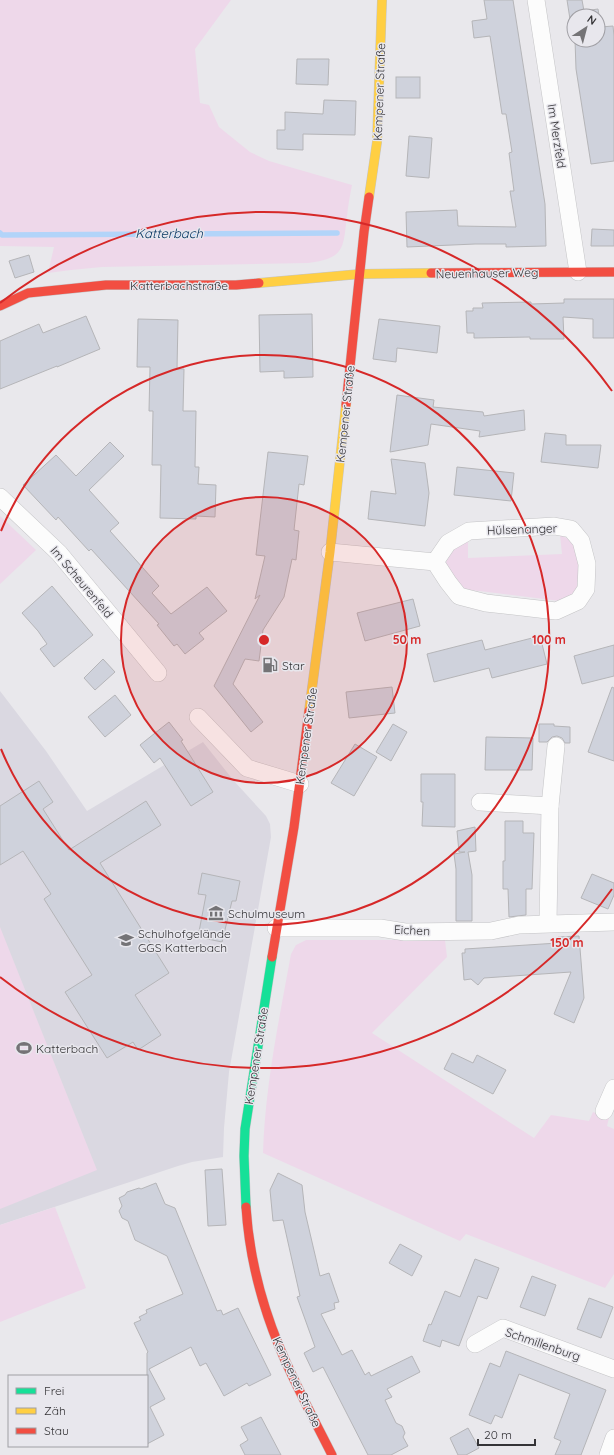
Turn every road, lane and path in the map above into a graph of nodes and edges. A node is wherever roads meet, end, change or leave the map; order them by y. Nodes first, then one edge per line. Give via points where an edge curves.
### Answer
1 (382, 0) edge
2 (536, 0) edge
3 (578, 272) junction
4 (614, 272) edge
5 (360, 274) junction
6 (0, 306) edge
7 (0, 497) edge
8 (330, 552) junction
9 (436, 562) junction
10 (158, 673) dead end
11 (198, 717) dead end
12 (556, 746) dead end
13 (300, 784) junction
14 (480, 802) dead end
15 (550, 806) junction
16 (614, 922) edge
17 (548, 923) junction
18 (276, 928) junction
19 (614, 1088) edge
20 (604, 1111) dead end
21 (475, 1344) dead end
22 (614, 1369) edge
23 (614, 1438) edge
24 (332, 1455) edge
25 (608, 1455) edge

1 - 5 main road, Kempener Straße via 377,142
2 - 3 street, Im Merzfeld
3 - 4 main road, Neuenhauser Weg
3 - 5 main road, Neuenhauser Weg
5 - 6 main road, Katterbachstraße via 236,285 106,285 28,293
5 - 8 main road, Kempener Straße
7 - 10 street, Im Scheurenfeld via 59,553
8 - 9 street
8 - 13 main road, Kempener Straße
9 - 9 street, Hülsenanger via 459,596 486,602 556,611 578,601 586,589 587,564 581,541 571,529 554,526 469,531 448,543
11 - 13 street via 247,768
12 - 15 street
13 - 18 main road, Kempener Straße
14 - 15 street
15 - 17 street
16 - 17 street, Eichen
17 - 18 street, Eichen via 519,925 491,931 405,932 380,928
18 - 24 main road, Kempener Straße via 245,1130 245,1196 250,1243 260,1289 279,1345
19 - 20 street
21 - 22 street, Schmillenburg via 502,1328
23 - 25 street

